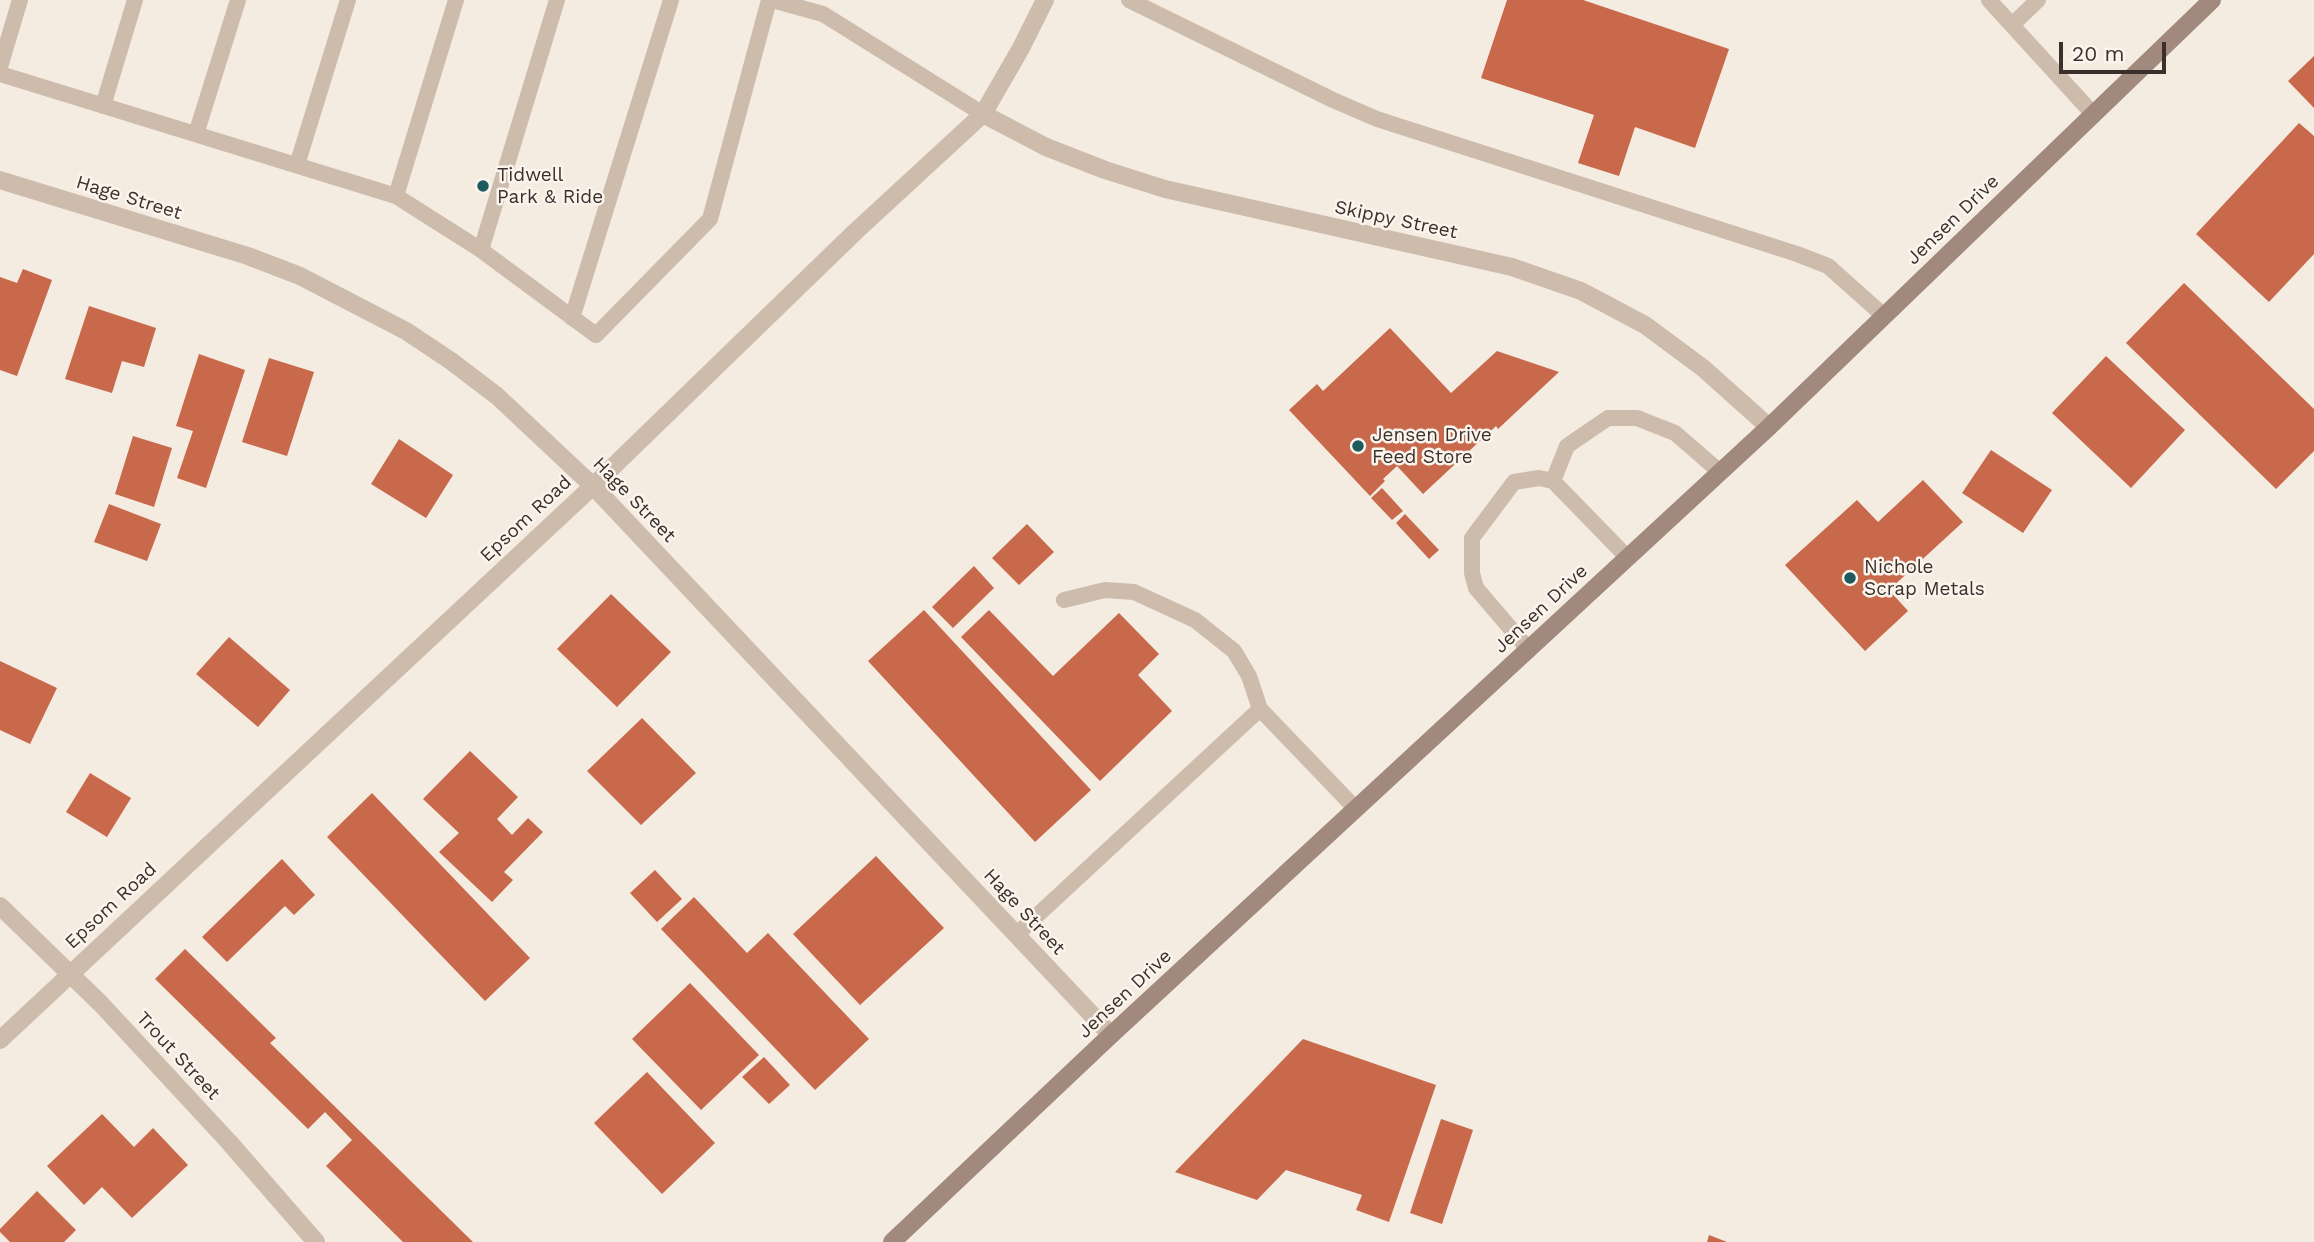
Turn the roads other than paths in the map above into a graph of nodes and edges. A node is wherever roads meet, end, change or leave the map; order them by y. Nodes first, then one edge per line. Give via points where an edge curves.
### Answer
1 (20, 0) edge
2 (135, 0) edge
3 (237, 0) edge
4 (348, 0) edge
5 (456, 0) edge
6 (557, 0) edge
7 (671, 0) edge
8 (770, 0) edge
9 (1045, 0) edge
10 (1129, 0) edge
11 (1989, 0) edge
12 (2038, 0) edge
13 (2212, 0) edge
14 (2012, 25) junction
15 (0, 67) edge
16 (0, 74) edge
17 (103, 106) junction
18 (983, 114) junction
19 (2093, 114) junction
20 (197, 134) junction
21 (297, 165) junction
22 (0, 180) edge
23 (396, 196) junction
24 (481, 250) junction
25 (1884, 316) junction
26 (572, 318) junction
27 (1769, 427) junction
28 (1720, 472) junction
29 (1553, 481) junction
30 (593, 486) junction
31 (1628, 558) junction
32 (1064, 600) dead end
33 (1529, 650) junction
34 (1260, 709) junction
35 (1356, 809) junction
36 (0, 906) edge
37 (1016, 935) junction
38 (70, 973) junction
39 (1111, 1035) junction
40 (0, 1040) edge
41 (316, 1242) edge
42 (892, 1242) edge

1 - 15 lane
2 - 17 lane
3 - 20 lane
4 - 21 lane
5 - 23 lane
6 - 24 lane
7 - 26 lane
8 - 18 lane via 823,13
8 - 26 lane via 710,219 596,335
9 - 18 street, Epsom Road
10 - 25 lane via 1377,119 1828,266
11 - 14 lane
12 - 14 lane
13 - 19 main road, Jensen Drive
14 - 19 lane
16 - 17 lane
17 - 20 lane
18 - 27 street, Skippy Street via 1046,147 1165,189 1512,267 1581,291 1645,326 1703,368
18 - 30 street, Epsom Road
19 - 25 main road, Jensen Drive
20 - 21 lane
21 - 23 lane
22 - 30 street, Hage Street via 248,256 312,282 406,331 451,361
23 - 24 lane
24 - 26 lane
25 - 27 main road, Jensen Drive
27 - 28 main road, Jensen Drive
28 - 29 lane via 1675,433 1637,418 1608,418 1567,446
28 - 31 main road, Jensen Drive
29 - 31 lane
29 - 33 lane via 1514,482 1472,538 1476,587
30 - 37 street, Hage Street
30 - 38 street, Epsom Road
31 - 33 main road, Jensen Drive
32 - 34 lane via 1105,590 1134,592 1195,620 1234,652 1249,676
33 - 35 main road, Jensen Drive
34 - 35 lane
34 - 37 lane
35 - 39 main road, Jensen Drive
36 - 38 street, Trout Street
37 - 39 street, Hage Street
38 - 40 street, Epsom Road
38 - 41 street, Trout Street
39 - 42 main road, Jensen Drive

